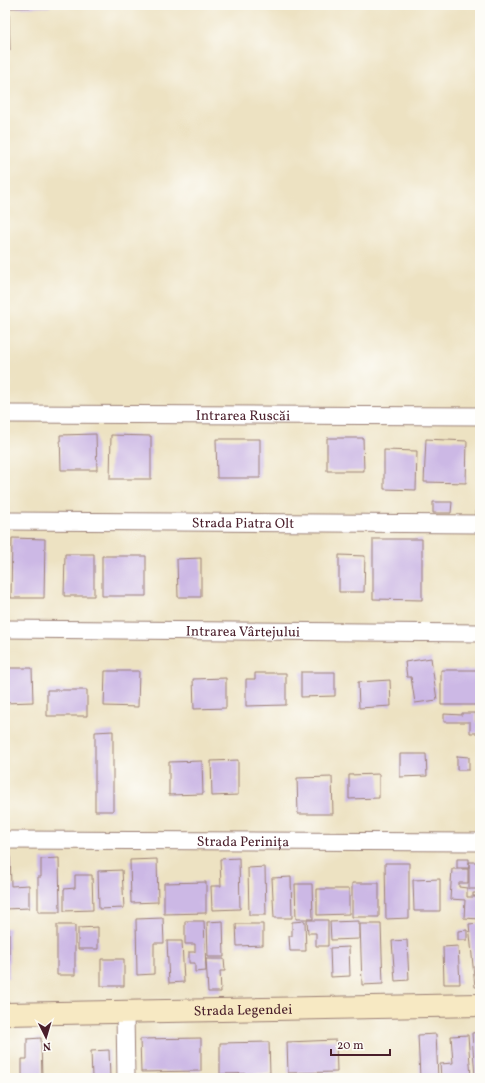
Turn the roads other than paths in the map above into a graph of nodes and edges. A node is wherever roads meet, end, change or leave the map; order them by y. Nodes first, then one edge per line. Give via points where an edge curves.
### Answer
1 (5, 414) edge
2 (480, 416) edge
3 (5, 521) edge
4 (480, 524) edge
5 (5, 629) edge
6 (480, 633) edge
7 (5, 840) edge
8 (480, 842) edge
9 (480, 1005) edge
10 (125, 1013) junction
11 (5, 1014) edge
12 (126, 1078) edge

1 - 2 street, Intrarea Ruscăi
3 - 4 street, Strada Piatra Olt
5 - 6 street, Intrarea Vârtejului
7 - 8 street, Strada Perinița
9 - 10 street, Strada Legendei
10 - 11 street, Strada Legendei
10 - 12 street

